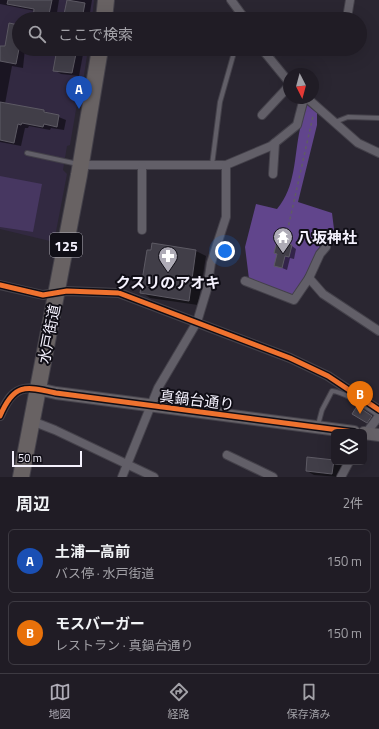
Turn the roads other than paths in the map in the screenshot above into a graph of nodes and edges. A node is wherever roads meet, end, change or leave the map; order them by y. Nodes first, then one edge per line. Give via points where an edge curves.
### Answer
1 (106, 0) edge
2 (231, 0) edge
3 (350, 0) edge
4 (105, 12) edge
5 (240, 12) edge
6 (348, 12) dead end
7 (99, 56) edge
8 (234, 56) edge
9 (268, 56) edge
10 (283, 75) edge
11 (283, 92) edge
12 (302, 104) edge
13 (316, 104) edge
14 (262, 115) dead end
15 (379, 118) edge
16 (335, 122) junction
17 (275, 143) junction
18 (27, 153) dead end
19 (379, 154) edge
20 (81, 165) junction
21 (212, 165) junction
22 (226, 165) junction
23 (142, 166) junction
24 (273, 174) dead end
25 (142, 230) dead end
26 (326, 247) dead end
27 (309, 278) junction
28 (245, 281) dead end
29 (0, 285) edge
30 (57, 293) junction
31 (197, 322) junction
32 (379, 331) edge
33 (38, 389) junction
34 (152, 406) junction
35 (379, 410) edge
36 (0, 416) edge
37 (379, 416) edge
38 (32, 421) junction
39 (318, 428) junction
40 (331, 429) edge
41 (367, 432) edge
42 (367, 435) edge
43 (379, 435) edge
44 (227, 455) dead end
45 (126, 463) junction
46 (347, 465) edge
47 (21, 477) edge
48 (122, 477) edge
49 (154, 477) edge
50 (273, 477) edge
51 (341, 477) edge

1 - 4 highway
2 - 5 street
3 - 6 street
7 - 20 highway, 水戸街道 / 125
8 - 21 lane via 220,102
9 - 10 street
11 - 14 street
12 - 17 street via 297,125
13 - 16 street
15 - 16 lane via 348,117
16 - 19 street via 358,143
17 - 22 street
17 - 24 street
18 - 20 lane
20 - 23 street
20 - 30 highway, 水戸街道 / 125
21 - 22 street
21 - 23 street
22 - 31 street via 226,216 211,263 207,289
23 - 25 street
26 - 27 street
27 - 28 street via 294,300
27 - 32 street via 323,294
29 - 30 street via 43,295
30 - 31 street via 119,293
30 - 33 highway, 水戸街道 / 125
31 - 34 street via 158,388
31 - 35 street via 290,358 328,376
33 - 34 street, 真鍋台通り
33 - 36 street via 27,387 18,390 5,403
33 - 38 highway, 水戸街道 / 125
34 - 39 street, 真鍋台通り
34 - 45 street
37 - 39 lane via 356,401 332,391 322,410
37 - 41 street
38 - 45 street
38 - 47 highway, 水戸街道 / 125
39 - 40 street, 真鍋台通り
42 - 43 street
44 - 50 street
45 - 48 street
45 - 49 street
46 - 51 street

